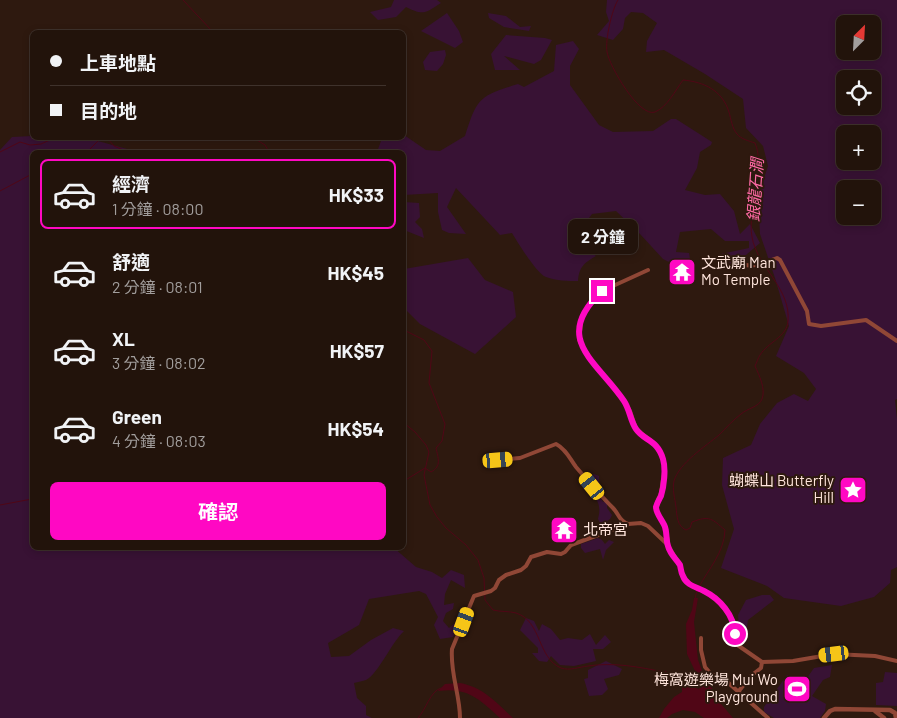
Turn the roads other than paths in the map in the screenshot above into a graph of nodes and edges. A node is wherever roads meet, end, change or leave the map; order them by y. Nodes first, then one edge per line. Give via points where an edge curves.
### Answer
1 (741, 264) dead end
2 (648, 270) dead end
3 (897, 340) edge
4 (498, 460) dead end
5 (620, 519) junction
6 (628, 524) junction
7 (666, 528) junction
8 (616, 529) junction
9 (657, 534) junction
10 (668, 545) junction
11 (701, 638) dead end
12 (897, 661) edge
13 (762, 662) junction
14 (738, 692) junction
15 (871, 710) junction
16 (887, 711) junction
17 (896, 715) edge
18 (460, 718) edge
19 (768, 718) edge
20 (824, 718) edge
21 (884, 718) edge

1 - 3 street via 758,266 777,258 780,260 807,311 809,324 821,326 866,320
2 - 7 street via 602,291 594,298 582,316 579,340 589,358 624,401 636,429 654,443 661,454 664,472 656,510
4 - 5 street via 520,458 556,444 564,448
5 - 6 street
5 - 8 street
6 - 8 street
6 - 9 street via 642,523
7 - 9 street
7 - 10 street
8 - 18 street via 571,545 561,554 547,552 531,557 521,570 506,575 491,591 477,594 471,600 452,649
9 - 10 street
10 - 13 street via 683,577 715,597 731,617 737,646
11 - 14 street via 701,650 709,675 724,679
12 - 13 street via 834,654 794,662
13 - 14 street via 761,668
14 - 19 street
15 - 16 street
15 - 20 street via 835,709
15 - 21 street
16 - 17 street via 892,710
16 - 21 street

